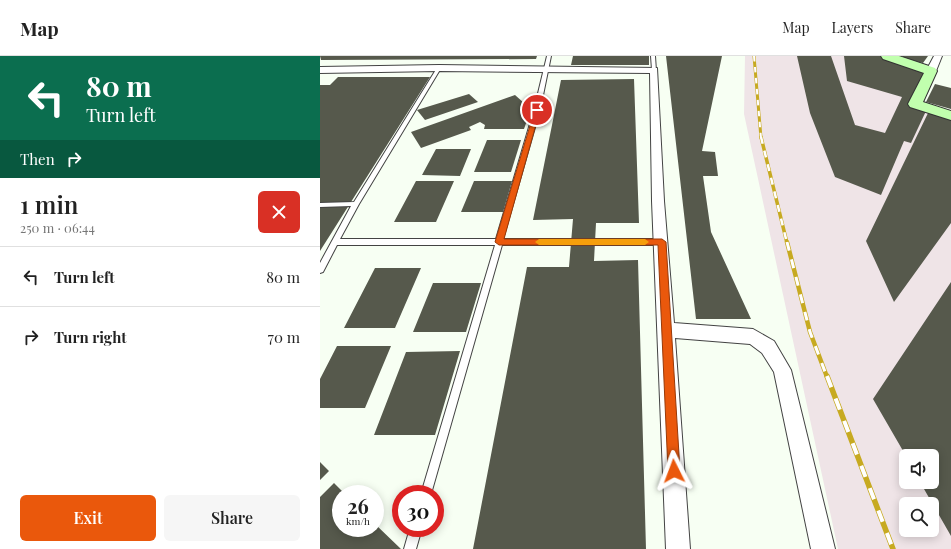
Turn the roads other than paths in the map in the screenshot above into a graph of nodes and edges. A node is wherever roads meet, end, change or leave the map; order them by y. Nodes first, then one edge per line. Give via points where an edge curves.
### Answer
1 (887, 56) edge
2 (938, 56) edge
3 (548, 62) edge
4 (654, 63) edge
5 (439, 68) junction
6 (320, 70) edge
7 (931, 71) junction
8 (951, 116) edge
9 (320, 204) edge
10 (356, 204) junction
11 (336, 242) junction
12 (499, 242) junction
13 (662, 242) junction
14 (320, 270) edge
15 (666, 330) junction
16 (429, 485) edge
17 (413, 537) edge
18 (410, 549) edge
19 (678, 549) edge
20 (823, 549) edge

1 - 7 street
2 - 7 street
3 - 4 street
3 - 5 street
3 - 12 lane
4 - 13 street via 658,201
5 - 6 street
5 - 10 lane
7 - 8 street via 915,104
9 - 10 lane
10 - 11 lane
11 - 12 lane
11 - 14 lane
12 - 13 lane
12 - 16 lane
13 - 15 street
15 - 19 street
15 - 20 street via 754,337 768,347 782,370
17 - 18 lane

